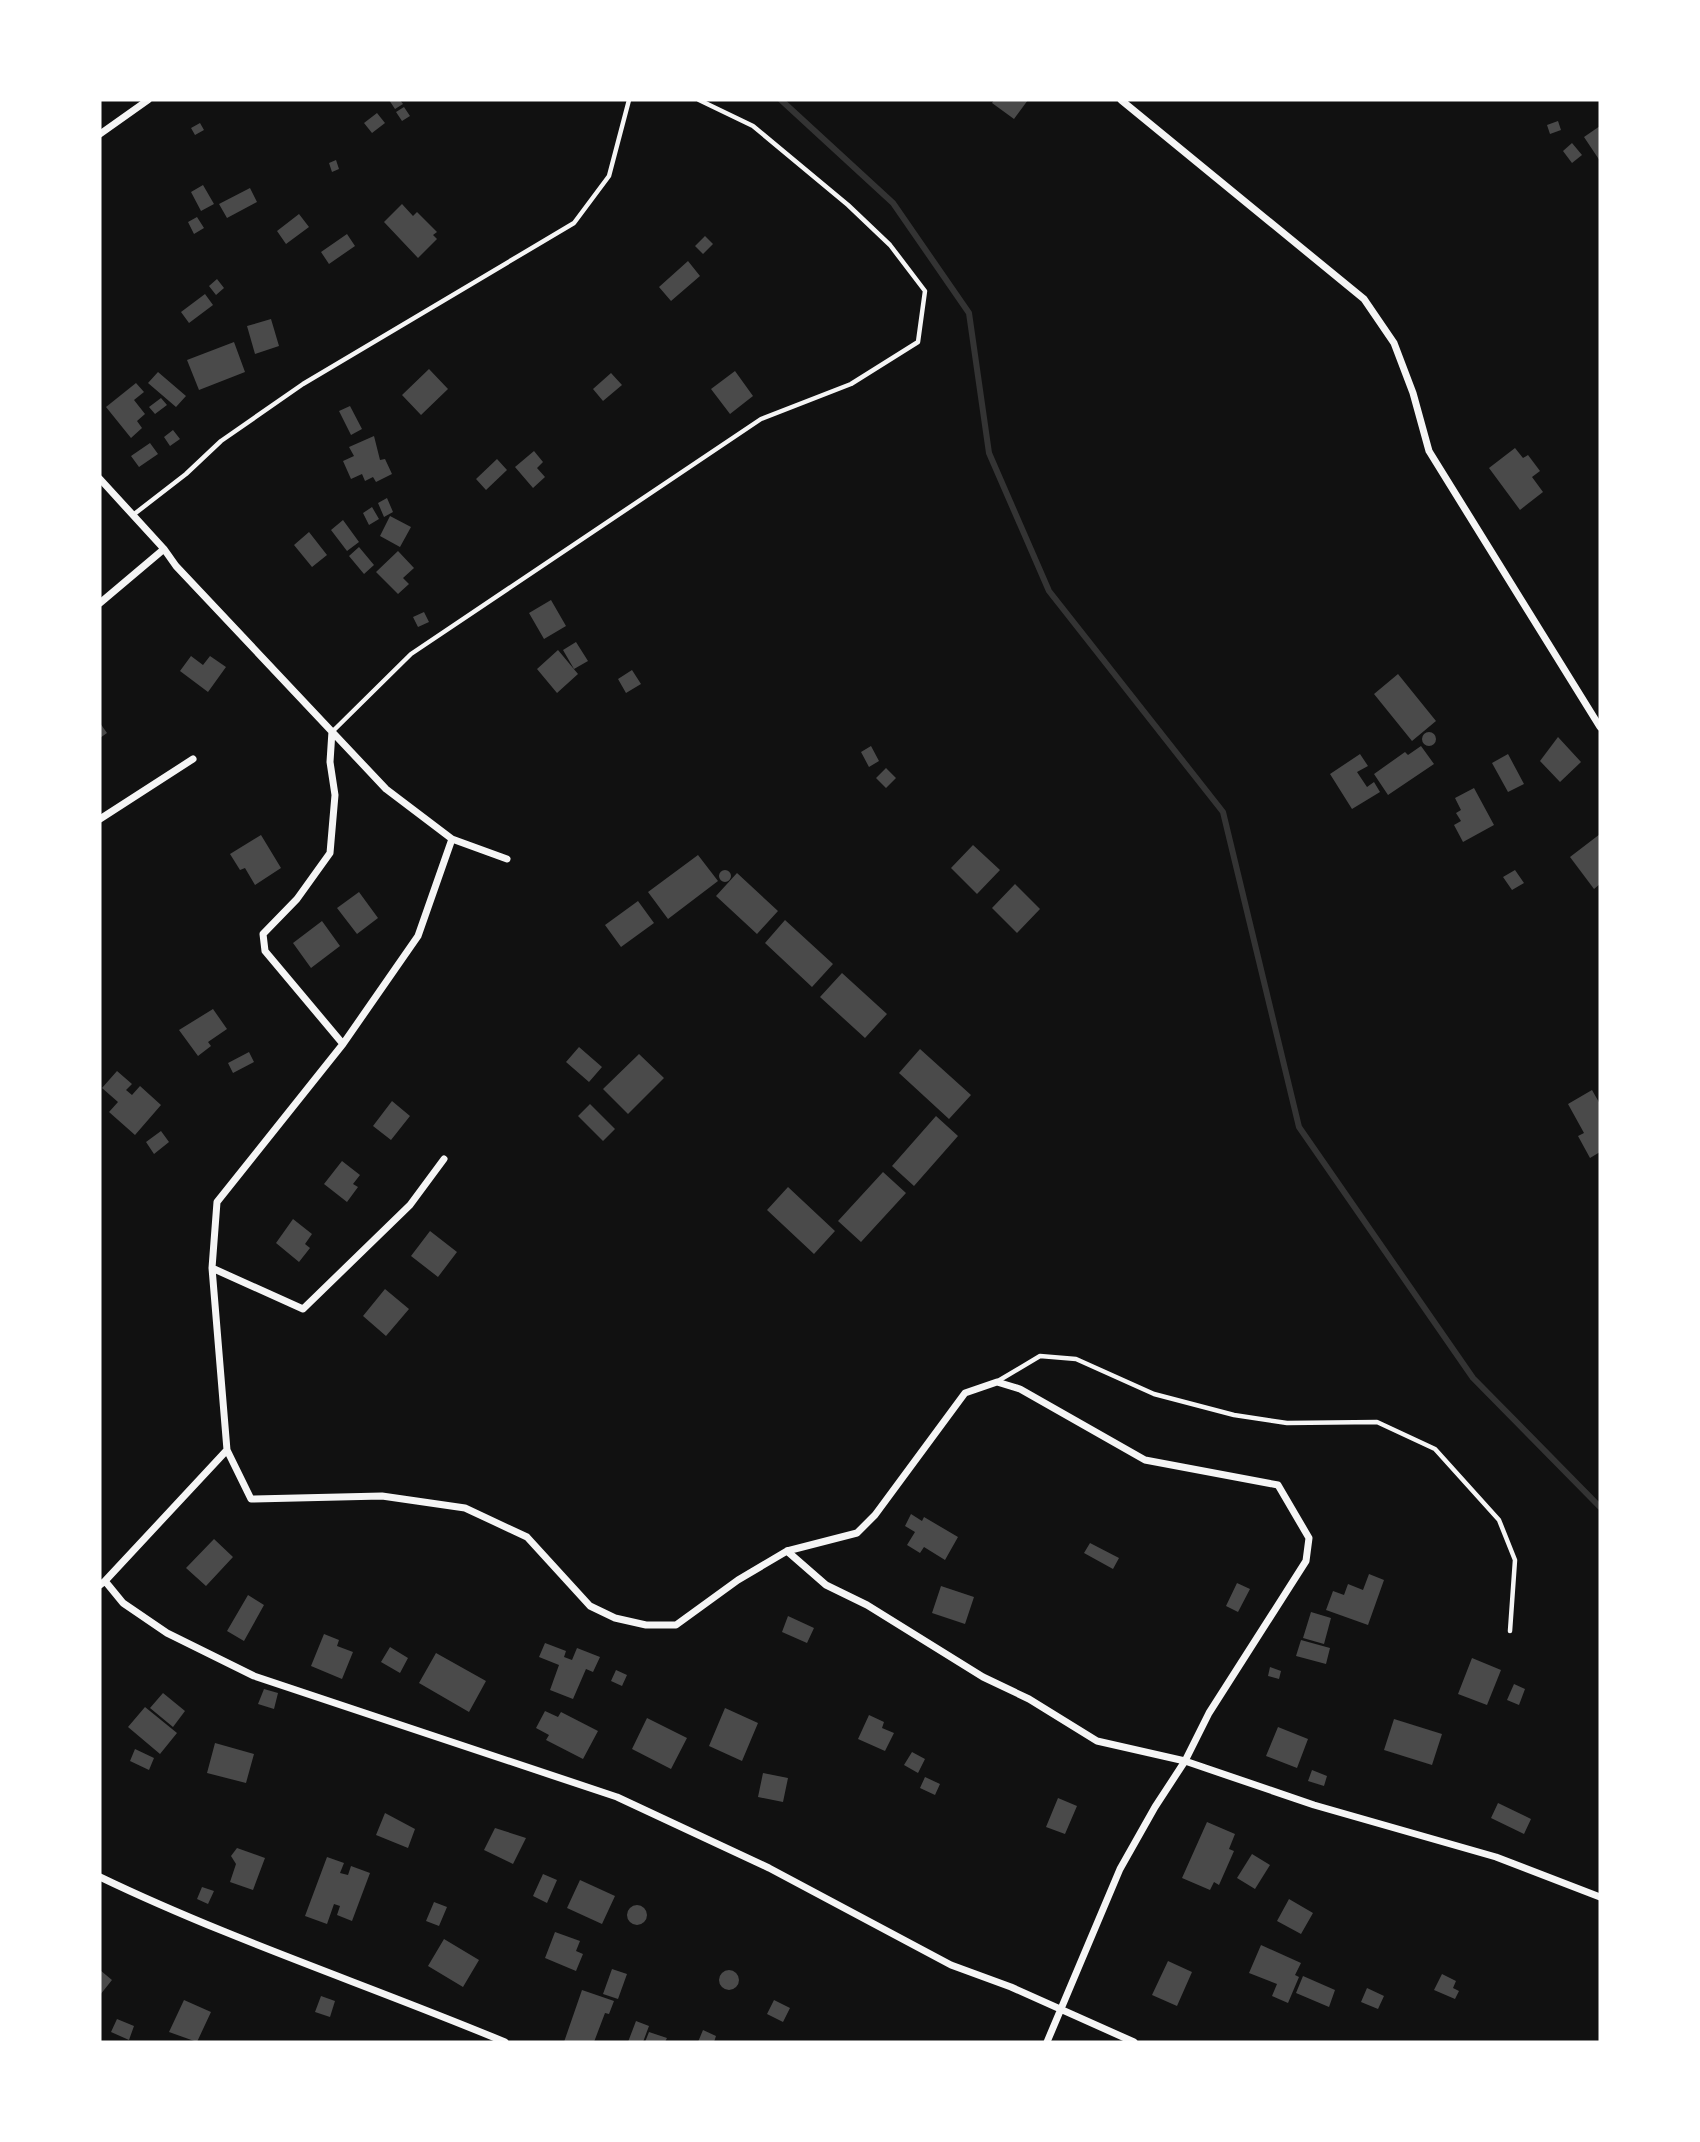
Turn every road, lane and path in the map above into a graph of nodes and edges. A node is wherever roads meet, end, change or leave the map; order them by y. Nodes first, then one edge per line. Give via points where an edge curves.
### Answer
1 (148, 100) edge
2 (629, 100) edge
3 (699, 100) edge
4 (1121, 100) edge
5 (100, 134) edge
6 (100, 479) edge
7 (131, 516) junction
8 (164, 548) junction
9 (100, 603) edge
10 (1600, 727) edge
11 (332, 731) junction
12 (193, 759) dead end
13 (100, 819) edge
14 (452, 839) junction
15 (507, 859) dead end
16 (343, 1044) junction
17 (444, 1159) dead end
18 (212, 1268) junction
19 (997, 1382) junction
20 (227, 1450) junction
21 (787, 1551) junction
22 (103, 1583) edge
23 (1510, 1631) dead end
24 (1185, 1761) junction
25 (100, 1877) edge
26 (1600, 1897) edge
27 (1060, 2010) junction
28 (505, 2042) edge
29 (1047, 2042) edge
30 (1134, 2042) edge

1 - 5 street
2 - 7 lane via 608,176 573,223 303,384 221,441
3 - 11 lane via 753,126 890,245 925,291 918,342 851,384 761,419 411,654
4 - 10 street via 1364,299 1394,343 1429,451
6 - 7 street
7 - 8 street
8 - 9 street
8 - 11 street
11 - 14 street via 386,789
11 - 16 street via 335,795 330,853 297,899 263,934 265,951
12 - 13 street
14 - 15 street
14 - 16 street via 418,936
16 - 18 street via 217,1202
17 - 18 street via 410,1205 303,1309
18 - 20 street
19 - 21 street via 965,1393 857,1533
19 - 23 lane via 1040,1356 1076,1359 1154,1394 1234,1415 1287,1423 1377,1422 1435,1449 1499,1520 1515,1560
19 - 24 street via 1020,1389 1145,1460 1278,1485 1309,1538 1306,1561 1209,1713
20 - 21 street via 250,1499 382,1496 466,1508 527,1537 590,1606 646,1625 676,1625
20 - 22 street
21 - 24 street via 826,1585 1097,1741
22 - 27 street via 167,1633 254,1676 617,1797 769,1868 951,1965
24 - 26 street via 1314,1805 1496,1857
24 - 27 street via 1120,1869
25 - 28 street via 179,1913
27 - 29 street
27 - 30 street

